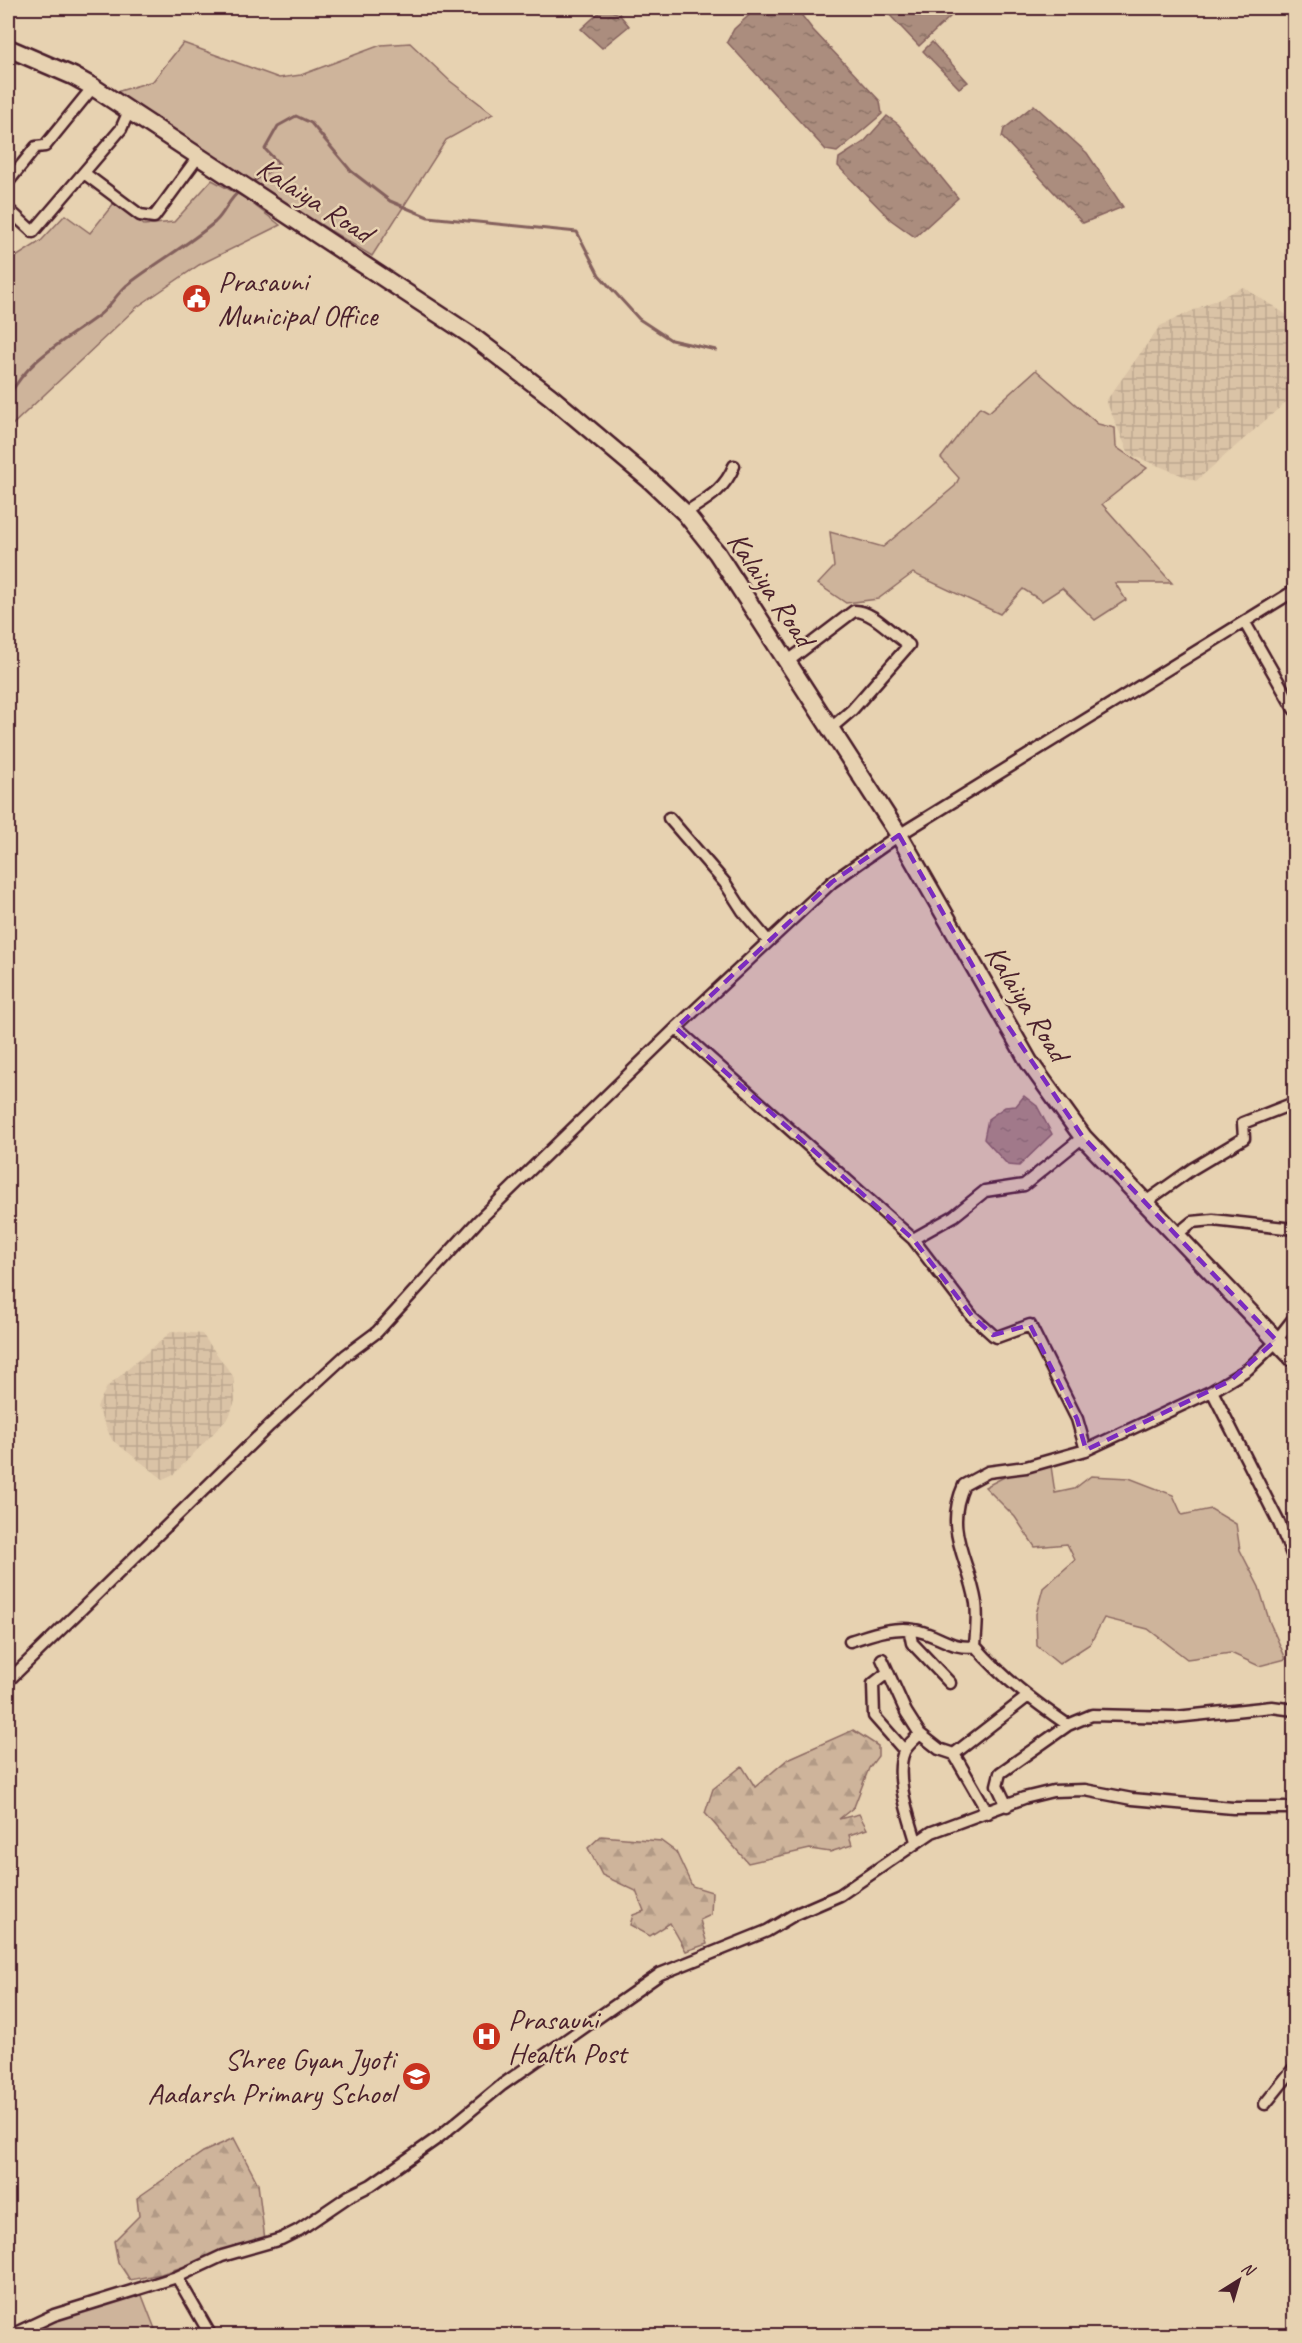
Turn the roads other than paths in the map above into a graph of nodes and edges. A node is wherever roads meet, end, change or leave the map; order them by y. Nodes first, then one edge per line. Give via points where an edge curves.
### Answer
1 (8, 48) edge
2 (93, 87) junction
3 (129, 111) junction
4 (198, 157) junction
5 (84, 173) junction
6 (8, 182) edge
7 (8, 209) edge
8 (734, 466) dead end
9 (685, 513) junction
10 (1294, 591) edge
11 (1245, 623) junction
12 (787, 662) junction
13 (1294, 709) edge
14 (831, 729) junction
15 (669, 818) dead end
16 (899, 835) junction
17 (768, 941) junction
18 (676, 1028) junction
19 (1294, 1102) edge
20 (1083, 1137) junction
21 (1144, 1203) junction
22 (1294, 1229) edge
23 (1175, 1236) junction
24 (913, 1239) junction
25 (1294, 1318) edge
26 (1276, 1340) junction
27 (1294, 1359) edge
28 (1212, 1391) junction
29 (1086, 1450) junction
30 (1294, 1559) edge
31 (913, 1630) junction
32 (850, 1641) dead end
33 (975, 1646) junction
34 (882, 1659) dead end
35 (887, 1672) junction
36 (8, 1681) edge
37 (950, 1683) dead end
38 (1027, 1697) junction
39 (1294, 1710) edge
40 (1068, 1725) junction
41 (920, 1734) junction
42 (904, 1750) junction
43 (954, 1754) junction
44 (1007, 1806) junction
45 (1294, 1808) edge
46 (987, 1813) junction
47 (916, 1841) junction
48 (1294, 2068) edge
49 (1265, 2104) dead end
50 (177, 2277) junction
51 (9, 2336) edge
52 (211, 2336) edge

1 - 2 main road, Kalaiya Road
2 - 3 main road, Kalaiya Road
2 - 6 street via 61,129 45,146 36,147
3 - 4 main road, Kalaiya Road
3 - 5 street via 122,129
4 - 5 street via 154,217 140,215
4 - 9 main road, Kalaiya Road via 472,336 550,396
5 - 7 street via 33,232
8 - 9 street via 712,498
9 - 12 main road, Kalaiya Road via 717,553
10 - 11 street
11 - 13 street
11 - 16 street
12 - 14 main road, Kalaiya Road
12 - 14 street via 854,611 863,610 909,645
14 - 16 main road, Kalaiya Road
15 - 17 street
16 - 17 street via 832,882
16 - 20 main road, Kalaiya Road via 1006,1023
17 - 18 street
18 - 24 street
18 - 36 street via 478,1221 377,1332 270,1425
19 - 21 street via 1243,1123 1244,1138
20 - 21 main road, Kalaiya Road
20 - 24 street via 1024,1185 985,1191 954,1216
21 - 23 main road, Kalaiya Road
22 - 23 street via 1213,1220 1192,1222
23 - 26 main road, Kalaiya Road
24 - 29 street via 972,1316 993,1335 1030,1325 1077,1419
25 - 26 street
26 - 27 main road, Kalaiya Road
26 - 28 street via 1248,1369
28 - 29 street
28 - 30 street
29 - 33 street via 1026,1467 988,1472 964,1485 954,1514 955,1534 976,1603
31 - 32 street via 891,1629
31 - 33 street via 957,1647
31 - 37 street via 912,1643
33 - 38 street
34 - 35 street
35 - 41 street
35 - 42 street via 873,1684 874,1716
38 - 40 street
38 - 43 street
39 - 40 street via 1272,1707 1176,1717 1092,1715
40 - 44 street via 1000,1773 997,1785
41 - 42 street
41 - 43 street via 939,1749
42 - 47 street via 903,1793
43 - 46 street
44 - 45 street via 1053,1791 1085,1790 1132,1799 1233,1808
44 - 46 street
46 - 47 street
47 - 50 street via 840,1895 767,1931 660,1974 502,2085 439,2137 299,2230 222,2256
48 - 49 street
50 - 51 street via 54,2315
50 - 52 street

